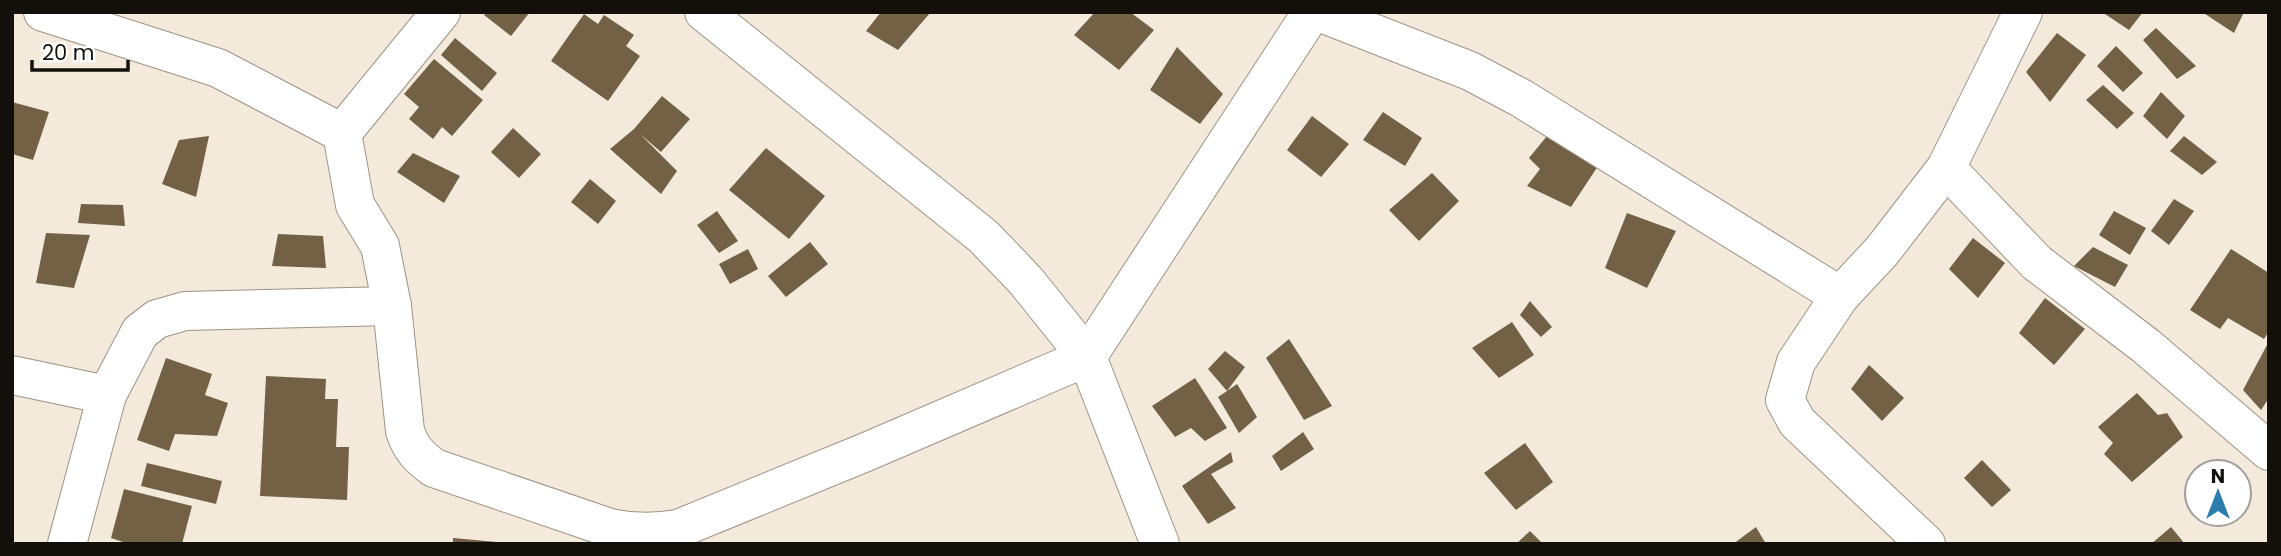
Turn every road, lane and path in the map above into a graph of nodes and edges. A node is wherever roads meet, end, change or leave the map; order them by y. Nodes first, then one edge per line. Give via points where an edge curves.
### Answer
1 (43, 12) edge
2 (441, 12) edge
3 (704, 12) edge
4 (1312, 12) edge
5 (1319, 12) edge
6 (2023, 12) edge
7 (342, 133) junction
8 (1946, 168) junction
9 (1840, 296) junction
10 (391, 306) junction
11 (1087, 357) junction
12 (12, 375) edge
13 (107, 395) junction
14 (2267, 443) edge
15 (67, 544) edge
16 (1160, 544) edge
17 (1926, 544) edge

1 - 7 street via 218,68
2 - 7 street
3 - 11 street via 984,237
4 - 11 street
5 - 9 street via 1470,71 1521,98
6 - 8 street
7 - 10 street via 355,205 380,246
8 - 9 street via 1882,251
8 - 14 street via 2037,263
9 - 17 street via 1796,362 1786,400 1797,422
10 - 11 street via 405,430 419,457 459,478 632,533 678,529
10 - 13 street via 185,311 157,319 140,332
11 - 16 street
12 - 13 street
13 - 15 street

